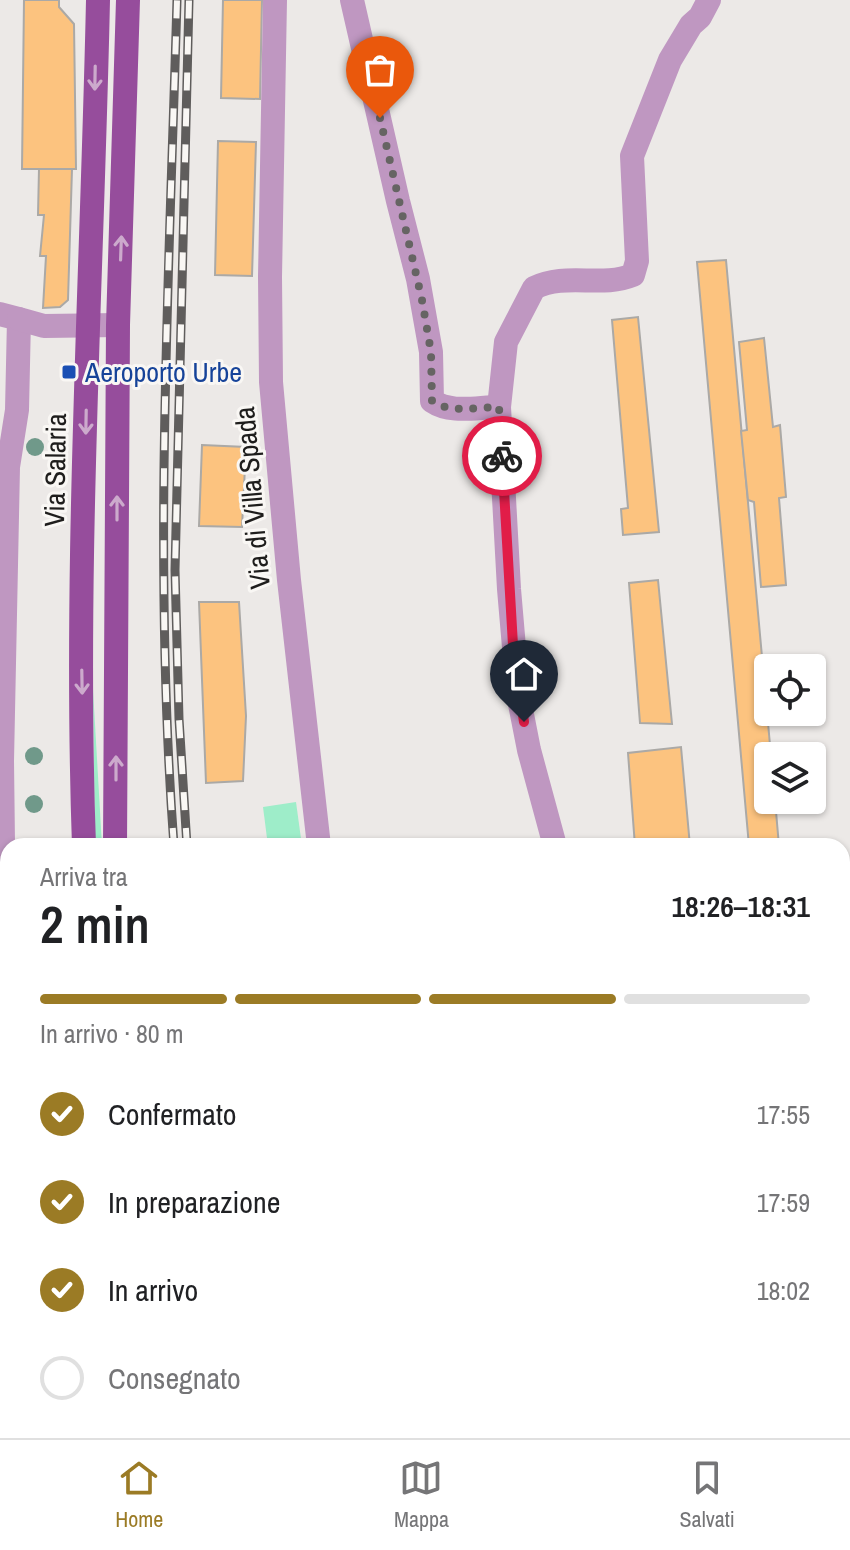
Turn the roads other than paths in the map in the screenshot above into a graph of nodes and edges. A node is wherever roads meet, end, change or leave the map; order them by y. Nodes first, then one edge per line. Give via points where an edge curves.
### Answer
1 (98, 0) edge
2 (128, 0) edge
3 (275, 0) edge
4 (352, 0) edge
5 (709, 0) edge
6 (10, 316) edge
7 (87, 324) junction
8 (118, 325) junction
9 (499, 407) junction
10 (3, 838) edge
11 (84, 838) edge
12 (115, 838) edge
13 (318, 838) edge
14 (553, 838) edge

1 -> 7 main road, Via Salaria
8 -> 2 main road
3 - 13 street, Via di Villa Spada via 271,382
4 - 9 street via 418,279 431,352 432,401 451,409
5 - 9 street via 670,60 632,156 637,261 633,275 620,281 562,279 534,288 506,342
6 - 7 street via 44,326
6 - 10 street via 17,410 8,467
7 - 8 street
7 -> 11 main road, Via Salaria via 81,646
12 -> 8 main road
9 - 14 street via 518,694

